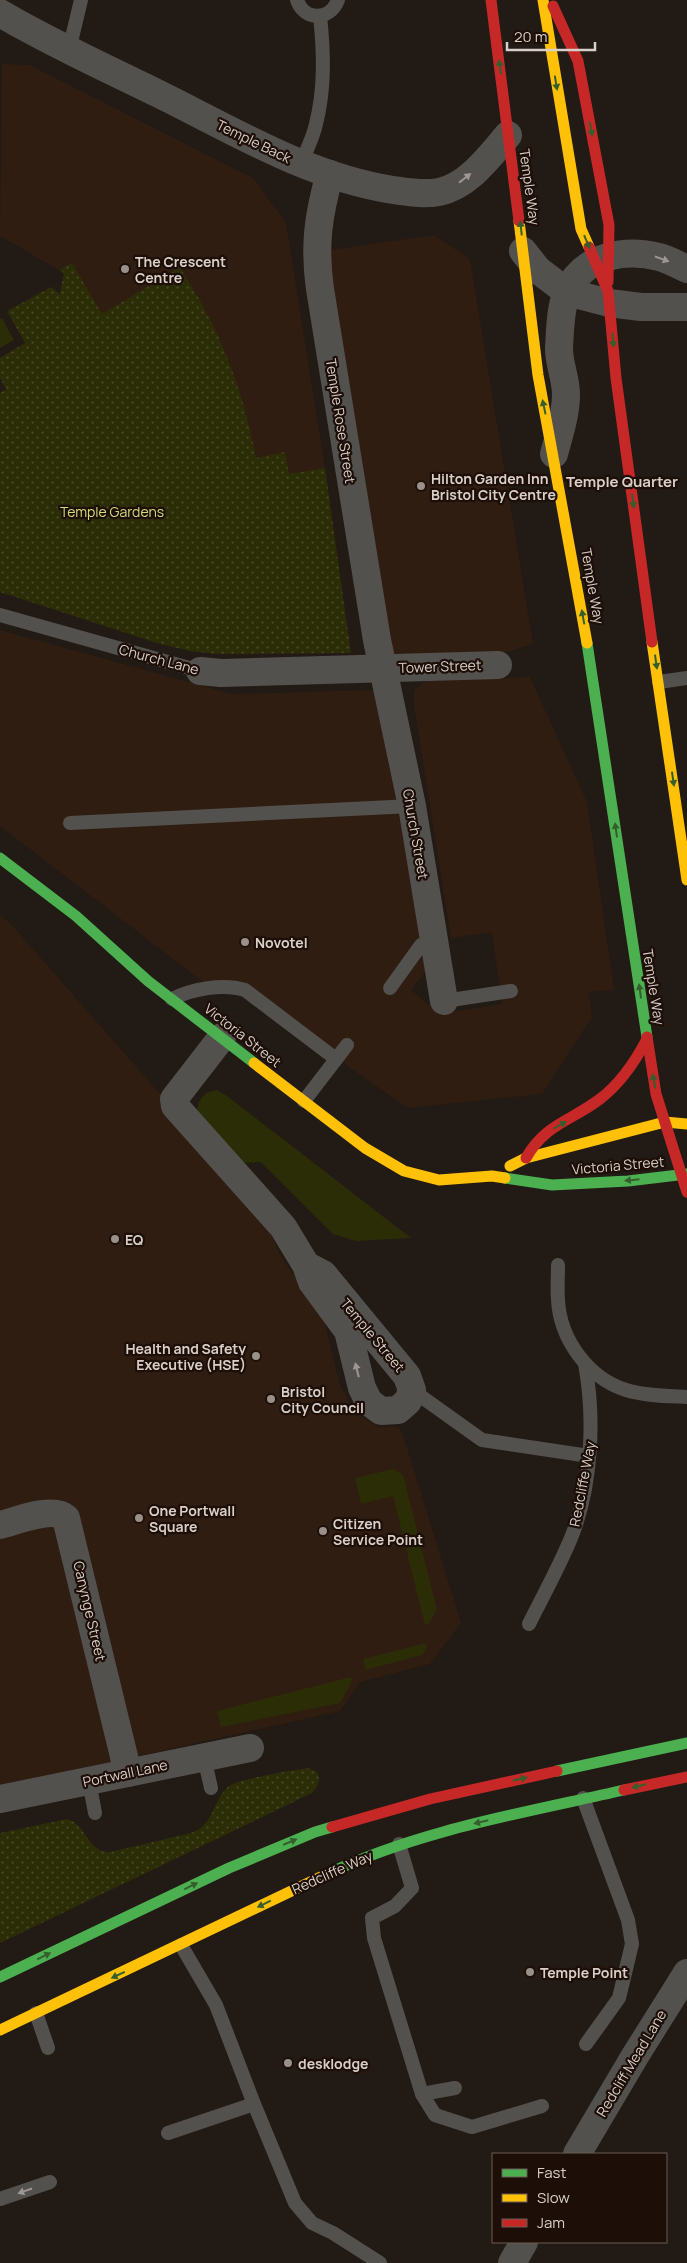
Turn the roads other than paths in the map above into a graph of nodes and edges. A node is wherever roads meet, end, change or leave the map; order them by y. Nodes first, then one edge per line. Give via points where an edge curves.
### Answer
1 (81, 0) edge
2 (297, 0) edge
3 (338, 0) edge
4 (491, 0) edge
5 (543, 0) edge
6 (551, 0) edge
7 (5, 10) edge
8 (320, 16) junction
9 (69, 50) junction
10 (508, 135) junction
11 (301, 164) junction
12 (330, 174) junction
13 (523, 251) junction
14 (602, 258) junction
15 (687, 269) edge
16 (567, 292) junction
17 (609, 297) junction
18 (687, 307) edge
19 (554, 454) junction
20 (0, 615) edge
21 (498, 665) dead end
22 (382, 668) junction
23 (200, 671) joint
24 (687, 678) edge
25 (658, 682) junction
26 (412, 806) junction
27 (70, 824) dead end
28 (0, 858) edge
29 (687, 880) edge
30 (434, 943) junction
31 (390, 988) dead end
32 (511, 991) dead end
33 (172, 999) junction
34 (444, 1001) joint
35 (222, 1037) junction
36 (647, 1039) junction
37 (347, 1044) dead end
38 (336, 1059) junction
39 (304, 1101) junction
40 (664, 1122) junction
41 (687, 1124) edge
42 (526, 1158) junction
43 (684, 1174) edge
44 (492, 1176) junction
45 (687, 1192) edge
46 (306, 1265) junction
47 (558, 1266) dead end
48 (585, 1364) junction
49 (412, 1390) junction
50 (687, 1397) edge
51 (589, 1456) junction
52 (0, 1525) edge
53 (529, 1624) dead end
54 (687, 1744) edge
55 (250, 1748) dead end
56 (204, 1757) junction
57 (128, 1773) junction
58 (687, 1777) edge
59 (89, 1781) junction
60 (211, 1788) dead end
61 (583, 1798) junction
62 (0, 1799) edge
63 (95, 1812) dead end
64 (399, 1844) junction
65 (181, 1945) junction
66 (687, 1973) edge
67 (0, 1977) edge
68 (36, 2013) junction
69 (0, 2030) edge
70 (586, 2044) dead end
71 (48, 2048) dead end
72 (455, 2088) dead end
73 (422, 2094) junction
74 (254, 2104) junction
75 (542, 2106) dead end
76 (168, 2133) dead end
77 (578, 2153) edge
78 (50, 2182) dead end
79 (0, 2199) edge
80 (523, 2243) edge
81 (380, 2263) edge
82 (512, 2263) edge

1 - 9 lane
2 - 8 lane via 306,13
3 - 8 lane via 333,10
10 -> 4 main road, Temple Way
5 -> 14 main road via 581,229
6 -> 14 main road via 578,61 609,225
7 - 9 street, Temple Back
8 - 11 lane via 323,88 316,126
9 - 11 street, Temple Back
12 -> 10 street, Temple Back via 420,194 439,192 462,181
13 -> 10 main road, Temple Way
11 - 12 street, Temple Back
12 - 22 street, Temple Rose Street via 317,233 316,262
13 - 16 street via 538,270
19 -> 13 main road, Temple Way via 538,375
14 -> 15 street via 637,253 660,257
14 - 16 street via 581,271
14 - 17 main road
16 - 17 street
16 - 19 street via 559,351 566,392 565,414
17 - 18 street via 641,307
17 -> 25 main road
36 -> 19 main road, Temple Way via 591,665
20 - 23 lane, Church Lane
21 - 22 street, Tower Street
22 - 23 street, Church Lane
22 - 26 street, Church Street
24 - 25 lane
25 -> 29 main road
26 - 27 lane
26 - 30 street, Church Street
28 - 33 main road, Victoria Street via 76,916 148,982
30 - 31 lane via 422,945
30 - 34 street, Church Street
32 - 34 lane
33 - 35 main road, Victoria Street
33 - 38 lane via 189,992 219,988 245,990
35 - 39 main road, Victoria Street
35 - 46 street, Temple Street via 174,1099 175,1106 283,1227
40 -> 36 main road, Temple Way
42 -> 36 main road via 540,1137 602,1098 619,1082 634,1064
37 - 38 lane
38 - 39 lane
39 - 44 main road, Victoria Street via 365,1148 404,1171 439,1180
40 - 41 main road, Victoria Street
40 - 42 main road, Victoria Street
40 - 43 main road, Temple Way
42 - 44 main road, Victoria Street
43 -> 44 main road, Victoria Street via 552,1185
43 - 45 main road, Temple Way
46 - 49 street, Temple Street via 323,1274 407,1376
49 -> 46 street, Temple Street via 408,1401 398,1410 381,1411 369,1402 362,1388 348,1331 312,1282
47 - 48 lane via 562,1323 573,1349
48 - 50 lane via 624,1390
48 - 51 lane, Redcliffe Way via 590,1393
49 - 51 lane via 482,1440
51 - 53 lane, Redcliffe Way via 572,1537
52 - 57 street, Canynge Street via 47,1513 62,1514 66,1518
67 -> 54 main road via 229,1868 314,1832 430,1799
55 - 56 street, Portwall Lane
56 - 57 street, Portwall Lane
56 - 60 lane
57 - 59 street, Portwall Lane
58 -> 61 main road, Redcliffe Way
59 - 62 street, Portwall Lane
59 - 63 lane
61 -> 64 main road, Redcliffe Way
61 - 70 lane via 628,1920 632,1944 619,1998
64 -> 65 main road, Redcliffe Way via 338,1868
64 - 73 lane via 412,1888 395,1906 372,1918 374,1938
65 -> 68 main road, Redcliffe Way
65 - 74 lane via 216,2005
66 - 77 street, Redcliff Mead Lane
68 - 69 main road, Redcliffe Way
68 - 71 lane
72 - 73 lane
73 - 75 lane via 435,2115 472,2126
74 - 76 lane
74 - 81 lane via 295,2203 312,2224 333,2232
78 -> 79 lane
80 - 82 street

